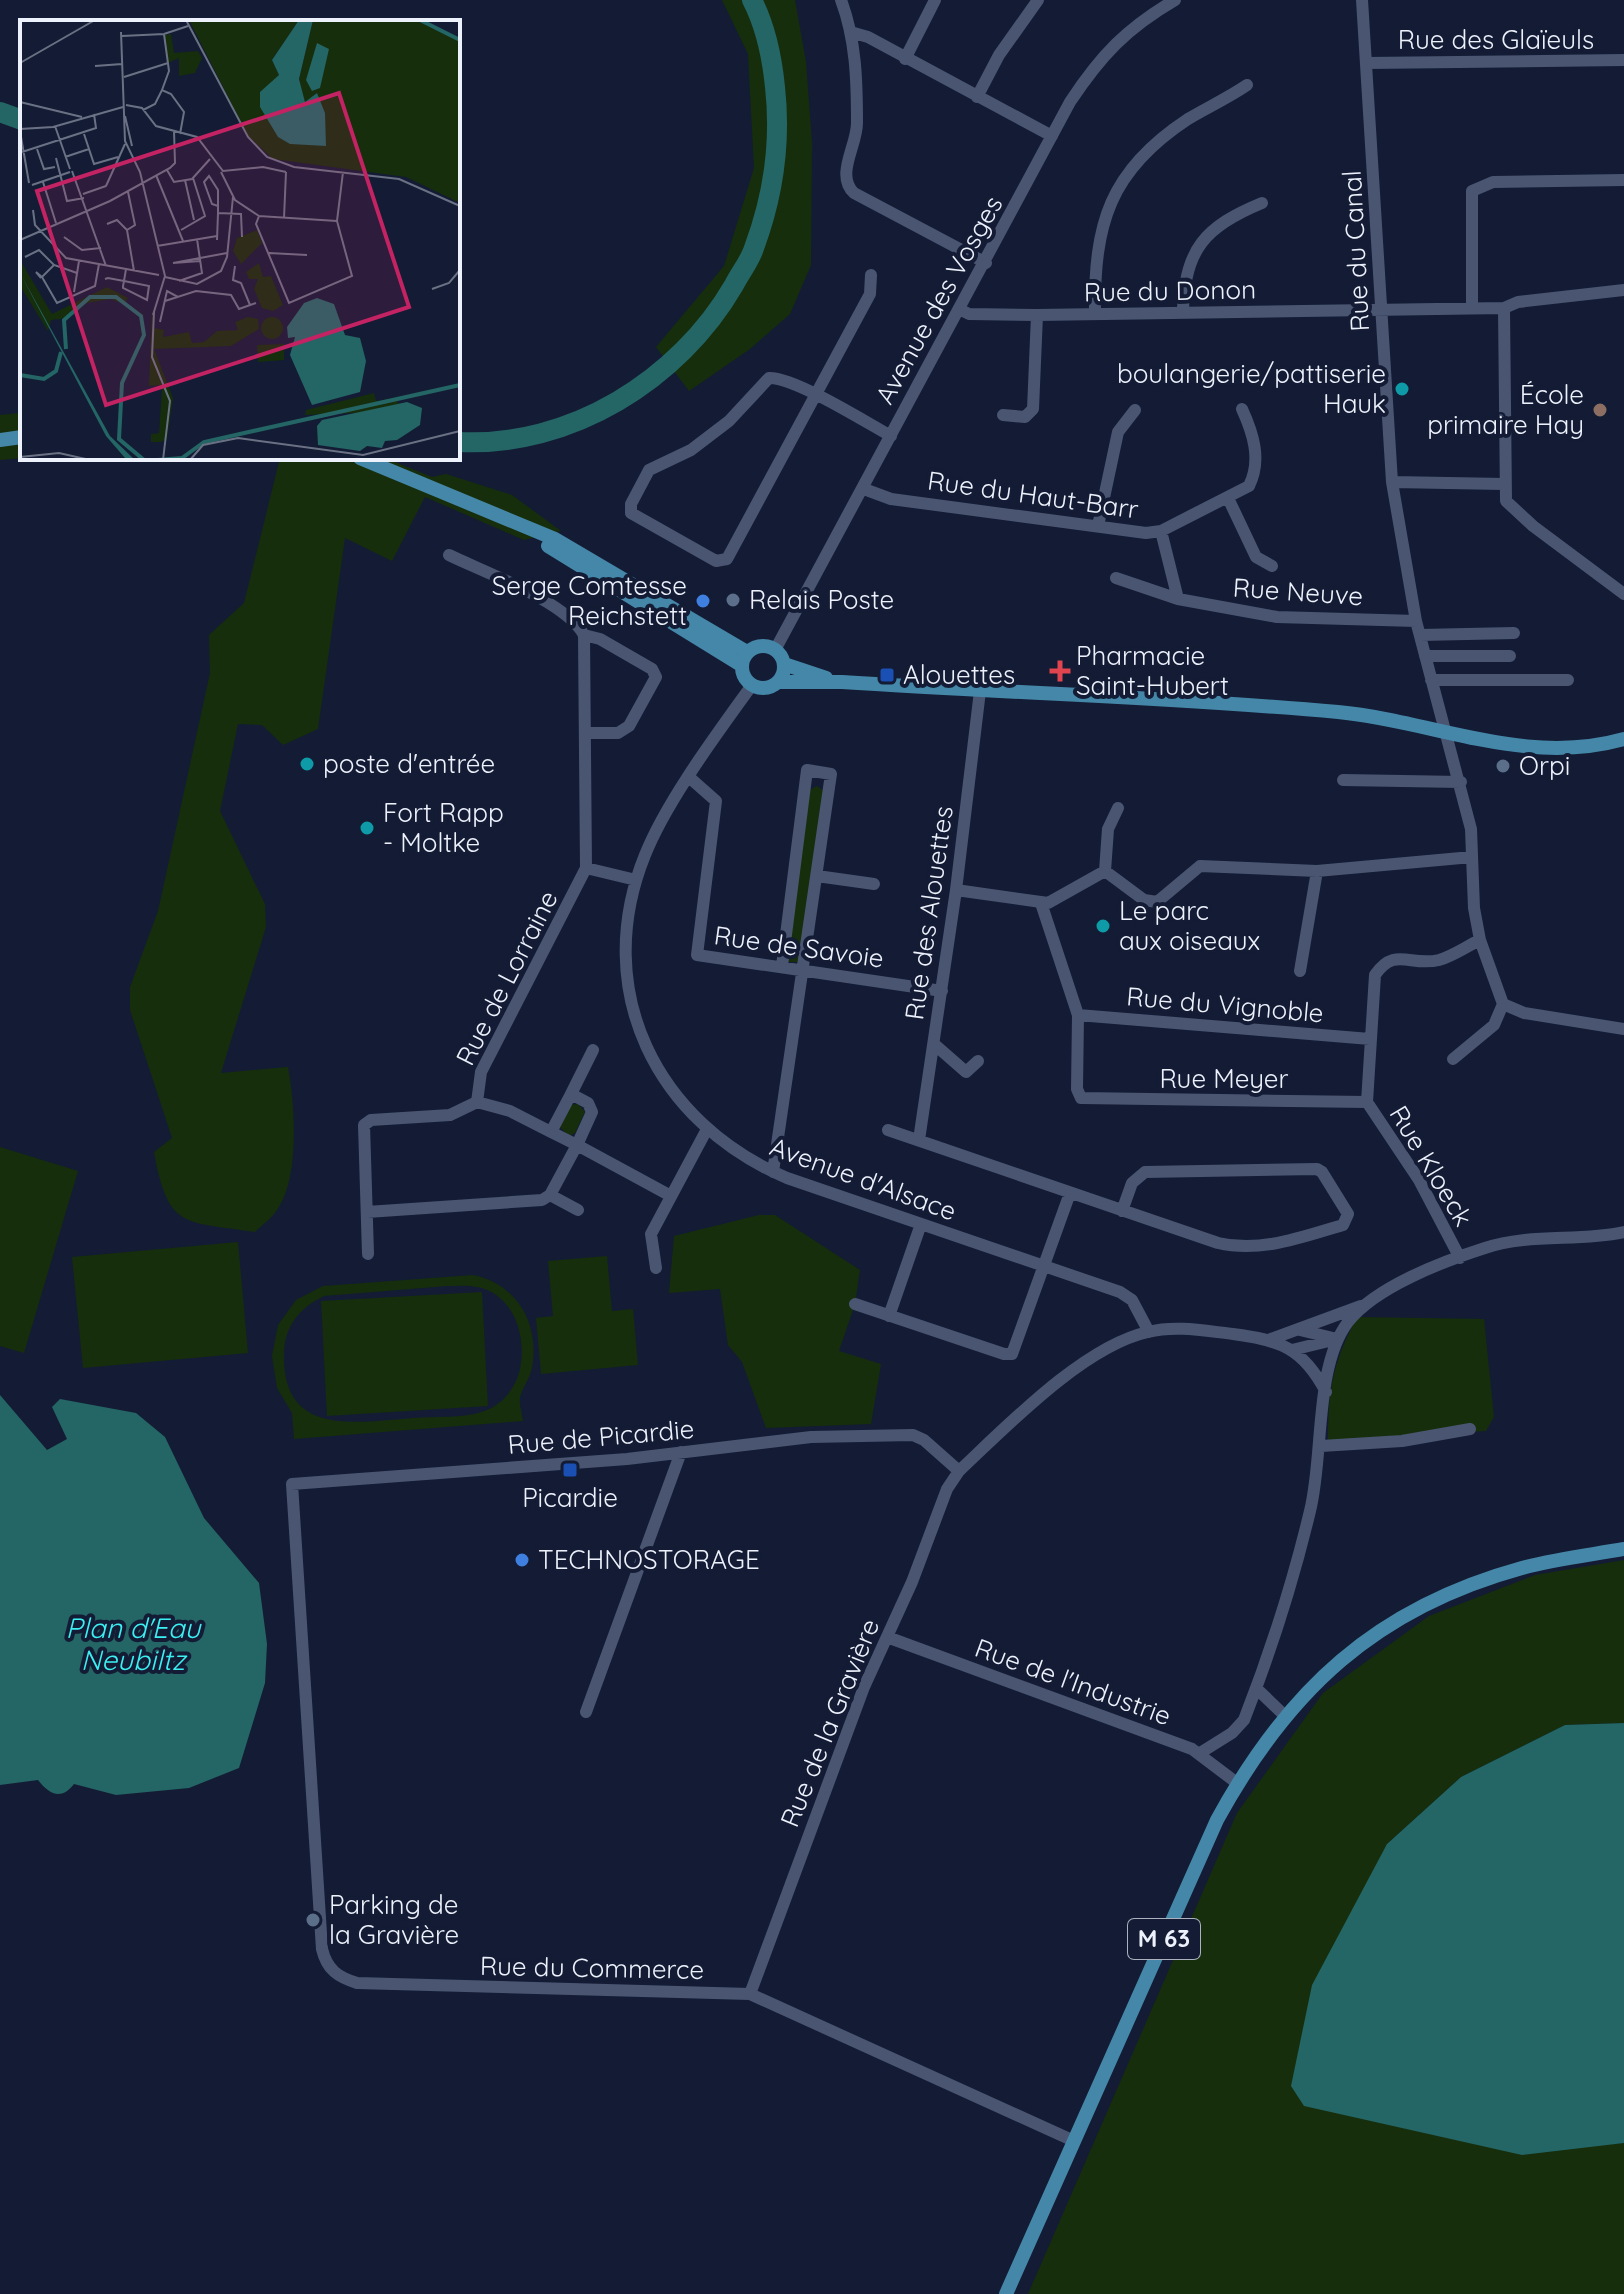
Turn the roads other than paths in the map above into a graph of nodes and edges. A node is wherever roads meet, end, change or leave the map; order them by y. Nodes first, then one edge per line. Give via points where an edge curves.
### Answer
1 (841, 0) edge
2 (935, 0) edge
3 (1038, 0) edge
4 (1175, 0) edge
5 (1362, 0) edge
6 (854, 33) junction
7 (905, 59) junction
8 (1624, 60) edge
9 (1367, 63) junction
10 (1247, 85) dead end
11 (977, 97) junction
12 (1052, 136) junction
13 (1624, 180) edge
14 (1262, 203) dead end
15 (986, 263) junction
16 (871, 275) dead end
17 (1624, 290) edge
18 (1472, 308) junction
19 (1504, 308) junction
20 (959, 309) junction
21 (1382, 309) junction
22 (1183, 312) junction
23 (1095, 314) junction
24 (1037, 315) junction
25 (815, 396) junction
26 (1242, 409) dead end
27 (1135, 410) dead end
28 (1003, 415) dead end
29 (891, 436) junction
30 (20, 437) edge
31 (0, 440) edge
32 (365, 460) edge
33 (1392, 482) junction
34 (1504, 484) junction
35 (864, 489) junction
36 (1228, 498) junction
37 (1098, 526) junction
38 (1161, 531) junction
39 (449, 555) dead end
40 (1272, 566) dead end
41 (1116, 578) dead end
42 (1624, 594) edge
43 (1178, 599) junction
44 (1416, 621) junction
45 (1514, 633) dead end
46 (584, 635) junction
47 (1420, 635) junction
48 (775, 650) junction
49 (1425, 656) junction
50 (1510, 656) dead end
51 (744, 659) junction
52 (784, 664) junction
53 (1431, 680) junction
54 (1568, 680) dead end
55 (778, 682) junction
56 (842, 682) junction
57 (752, 685) junction
58 (980, 691) junction
59 (585, 733) junction
60 (1445, 733) junction
61 (1624, 739) edge
62 (690, 778) junction
63 (1343, 780) dead end
64 (1461, 782) junction
65 (1118, 808) dead end
66 (1472, 857) junction
67 (586, 868) junction
68 (1105, 871) junction
69 (1317, 871) junction
70 (817, 876) junction
71 (636, 880) junction
72 (874, 884) dead end
73 (956, 890) junction
74 (1041, 903) junction
75 (1480, 940) junction
76 (782, 966) junction
77 (802, 970) junction
78 (1300, 971) dead end
79 (942, 991) junction
80 (1503, 1004) junction
81 (1078, 1015) junction
82 (1624, 1029) edge
83 (1370, 1039) junction
84 (934, 1044) junction
85 (593, 1050) dead end
86 (1453, 1059) dead end
87 (978, 1061) dead end
88 (571, 1094) junction
89 (477, 1102) junction
90 (1367, 1102) junction
91 (888, 1130) dead end
92 (706, 1131) junction
93 (551, 1132) junction
94 (919, 1140) junction
95 (577, 1145) junction
96 (773, 1172) junction
97 (1070, 1193) junction
98 (550, 1195) junction
99 (671, 1196) junction
100 (578, 1210) dead end
101 (1122, 1211) junction
102 (367, 1212) junction
103 (921, 1224) junction
104 (1624, 1232) edge
105 (368, 1254) dead end
106 (1460, 1258) junction
107 (1044, 1266) junction
108 (656, 1268) dead end
109 (855, 1304) dead end
110 (1364, 1305) junction
111 (889, 1316) junction
112 (1298, 1330) junction
113 (1149, 1332) junction
114 (1271, 1339) junction
115 (1337, 1339) junction
116 (1292, 1350) junction
117 (1326, 1392) junction
118 (1470, 1429) dead end
119 (1321, 1446) junction
120 (681, 1452) junction
121 (959, 1471) junction
122 (292, 1484) joint
123 (1624, 1549) edge
124 (887, 1637) junction
125 (1256, 1688) junction
126 (586, 1712) dead end
127 (1284, 1715) junction
128 (1200, 1753) junction
129 (1237, 1783) junction
130 (750, 1994) junction
131 (1074, 2141) junction
132 (1006, 2294) edge

1 - 6 street
2 - 7 street
3 - 11 street
4 - 12 street, Avenue des Vosges via 1142,19 1105,52
5 - 9 street, Rue du Canal
6 - 7 street
6 - 15 street via 857,127 847,186
7 - 11 street
8 - 9 street, Rue des Glaïeuls
9 - 21 street, Rue du Canal
10 - 23 street via 1162,138 1121,181 1107,208 1096,252
11 - 12 street
12 - 15 street, Avenue des Vosges
13 - 18 street via 1493,182 1472,191
14 - 22 street via 1228,218 1195,249 1183,280
15 - 20 street, Avenue des Vosges
16 - 25 street via 870,294
17 - 19 street, Rue du Donon
18 - 19 street, Rue du Donon
18 - 21 street, Rue du Donon
19 - 34 street
20 - 24 street, Rue du Donon via 969,314
20 - 29 street, Avenue des Vosges
21 - 22 street, Rue du Donon
21 - 33 street, Rue du Canal
22 - 23 street, Rue du Donon
23 - 24 street, Rue du Donon
24 - 28 street via 1033,409 1025,417
25 - 25 street via 782,378 769,378 729,421 691,450 649,470 631,513 716,561 727,559
25 - 29 street
26 - 36 street, Rue du Haut-Barr via 1255,439 1253,477 1249,486
27 - 37 street via 1118,432
29 - 35 street, Avenue des Vosges
30 - 31 main road
32 - 51 main road via 516,524
33 - 34 street
33 - 44 street, Rue du Canal
34 - 42 street via 1506,501
35 - 37 street, Rue du Haut-Barr via 891,499
35 - 48 street, Avenue des Vosges
36 - 38 street, Rue du Haut-Barr
36 - 40 street via 1256,557
37 - 38 street, Rue du Haut-Barr
38 - 43 street
39 - 46 street via 556,608 577,622
41 - 43 street, Rue Neuve
43 - 44 street, Rue Neuve via 1277,617
44 - 47 street, Rue du Canal
45 - 47 street
46 - 59 street, Rue de Lorraine
46 - 59 street via 652,669 656,677 629,726 618,733
47 - 49 street, Rue du Canal
48 - 51 main road via 758,646
48 - 52 main road
49 - 50 street
49 - 53 street, Rue du Canal
51 - 57 main road via 744,677
52 - 55 main road
52 - 56 main road
53 - 54 street
53 - 60 street, Rue du Canal
55 - 56 main road
55 - 57 main road via 765,688
56 - 58 main road
57 - 62 street, Avenue d'Alsace
58 - 60 main road via 1341,712
58 - 73 street, Rue des Alouettes
59 - 67 street, Rue de Lorraine
60 - 61 main road via 1528,748
60 - 64 street, Rue du Canal
62 - 71 street, Avenue d'Alsace via 658,827
62 - 76 street, Rue de Savoie via 716,801 697,955
63 - 64 street
64 - 66 street, Rue du Canal
65 - 68 street via 1108,829
66 - 69 street
66 - 75 street, Rue du Canal
67 - 71 street, Rue de Lorraine
67 - 89 street, Rue de Lorraine via 481,1072
68 - 69 street via 1144,900 1157,902 1200,866
68 - 74 street via 1059,901
69 - 78 street
70 - 72 street
70 - 76 street via 831,774 807,770
70 - 77 street
71 - 92 street, Avenue d'Alsace via 626,943 639,1029 666,1084
73 - 74 street
73 - 79 street, Rue des Alouettes
74 - 81 street
75 - 80 street, Rue du Canal
75 - 83 street, Rue Kloeck via 1433,961 1384,962 1375,975
76 - 77 street, Rue de Savoie
77 - 79 street, Rue de Savoie
77 - 96 street
79 - 84 street, Rue des Alouettes
80 - 82 street via 1524,1013
80 - 86 street via 1494,1025
81 - 83 street, Rue du Vignoble
81 - 90 street, Rue Meyer via 1081,1098
83 - 90 street, Rue Kloeck
84 - 87 street via 966,1072
84 - 94 street, Rue des Alouettes
85 - 88 street
88 - 93 street
88 - 95 street via 588,1103 592,1112
89 - 93 street via 510,1111
89 - 102 street, Rue de Lorraine via 450,1115 367,1122 362,1131
90 - 106 street, Rue Kloeck via 1419,1180
91 - 94 street
92 - 96 street, Avenue d'Alsace
92 - 99 street
93 - 95 street
94 - 97 street
95 - 98 street
95 - 99 street
96 - 103 street, Avenue d'Alsace
97 - 101 street
97 - 107 street
98 - 100 street
98 - 102 street via 536,1201
99 - 108 street via 651,1234
101 - 101 street via 1218,1243 1250,1247 1343,1225 1348,1214 1317,1169 1145,1172 1132,1183
102 - 105 street, Rue de Lorraine
103 - 107 street, Avenue d'Alsace
103 - 111 street
104 - 106 street via 1499,1244
106 - 110 street via 1410,1278
107 - 111 street via 1012,1354
107 - 113 street, Avenue d'Alsace via 1125,1294
109 - 111 street
110 - 112 street
110 - 115 street
112 - 114 street
112 - 115 street
113 - 114 street via 1187,1329
113 - 121 street, Rue de la Gravière via 1101,1349
114 - 116 street
115 - 116 street
115 - 117 street
116 - 117 street via 1315,1371
117 - 119 street
118 - 119 street via 1402,1441
119 - 125 street via 1285,1607
120 - 121 street, Rue de Picardie via 811,1437 913,1435
120 - 122 street, Rue de Picardie
120 - 126 street
121 - 124 street, Rue de la Gravière
122 - 130 street, Rue du Commerce via 322,1949 328,1967 357,1983
123 - 127 main road, M 63 via 1525,1567 1447,1596 1347,1654
124 - 128 street, Rue de l'Industrie
124 - 130 street, Rue de la Gravière
125 - 127 street
125 - 128 street via 1244,1720
127 - 129 main road, M 63
128 - 129 street, Rue de l'Industrie
129 - 131 main road, M 63
130 - 131 street, Rue du Commerce
131 - 132 main road, M 63

